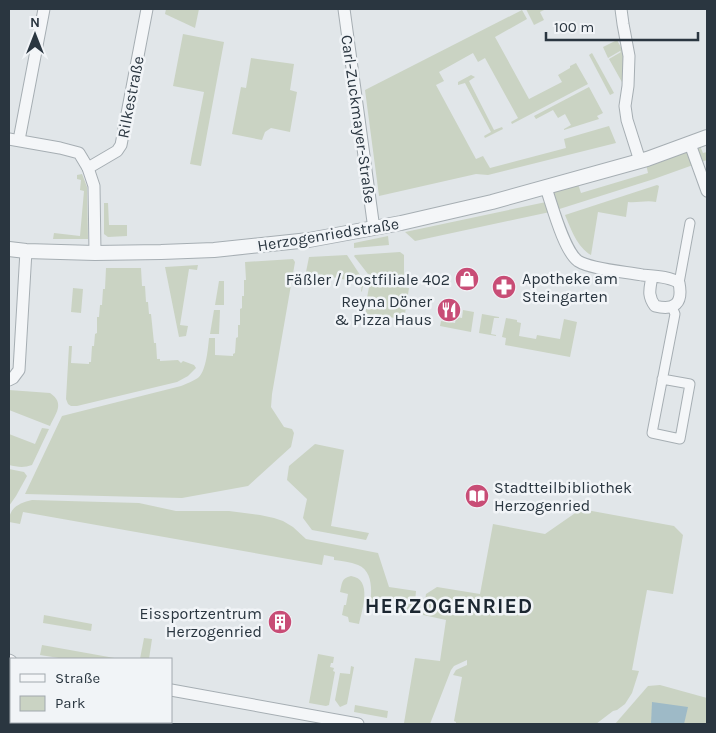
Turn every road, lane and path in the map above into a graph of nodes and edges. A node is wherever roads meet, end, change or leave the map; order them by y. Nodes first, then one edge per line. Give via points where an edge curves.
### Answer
1 (44, 9) edge
2 (147, 9) edge
3 (344, 9) edge
4 (621, 9) edge
5 (707, 137) edge
6 (14, 140) edge
7 (690, 144) junction
8 (640, 161) junction
9 (88, 168) junction
10 (546, 188) junction
11 (707, 190) edge
12 (690, 223) dead end
13 (374, 229) junction
14 (9, 249) edge
15 (26, 251) junction
16 (95, 253) junction
17 (652, 276) junction
18 (679, 283) junction
19 (672, 307) junction
20 (662, 378) junction
21 (9, 380) edge
22 (172, 690) edge
23 (358, 724) edge

1 - 6 street
2 - 9 street, Rilkestraße via 121,145 117,151
3 - 13 street, Carl-Zuckmayer-Straße
4 - 8 street via 629,56 625,106
5 - 7 street, Herzogenriedstraße
6 - 9 street via 79,153
7 - 8 street, Herzogenriedstraße
7 - 11 street
8 - 10 street, Herzogenriedstraße
9 - 16 street via 94,186
10 - 13 street, Herzogenriedstraße
10 - 17 street via 572,256 592,266
12 - 18 street
13 - 16 street, Herzogenriedstraße via 309,240 220,249
14 - 15 street, Herzogenriedstraße
15 - 16 street, Herzogenriedstraße
15 - 21 street via 19,370
17 - 18 street
17 - 19 street via 649,294 655,306
18 - 19 street via 679,299
19 - 20 street via 675,314
20 - 20 street via 690,384 680,439 652,434
22 - 23 street

